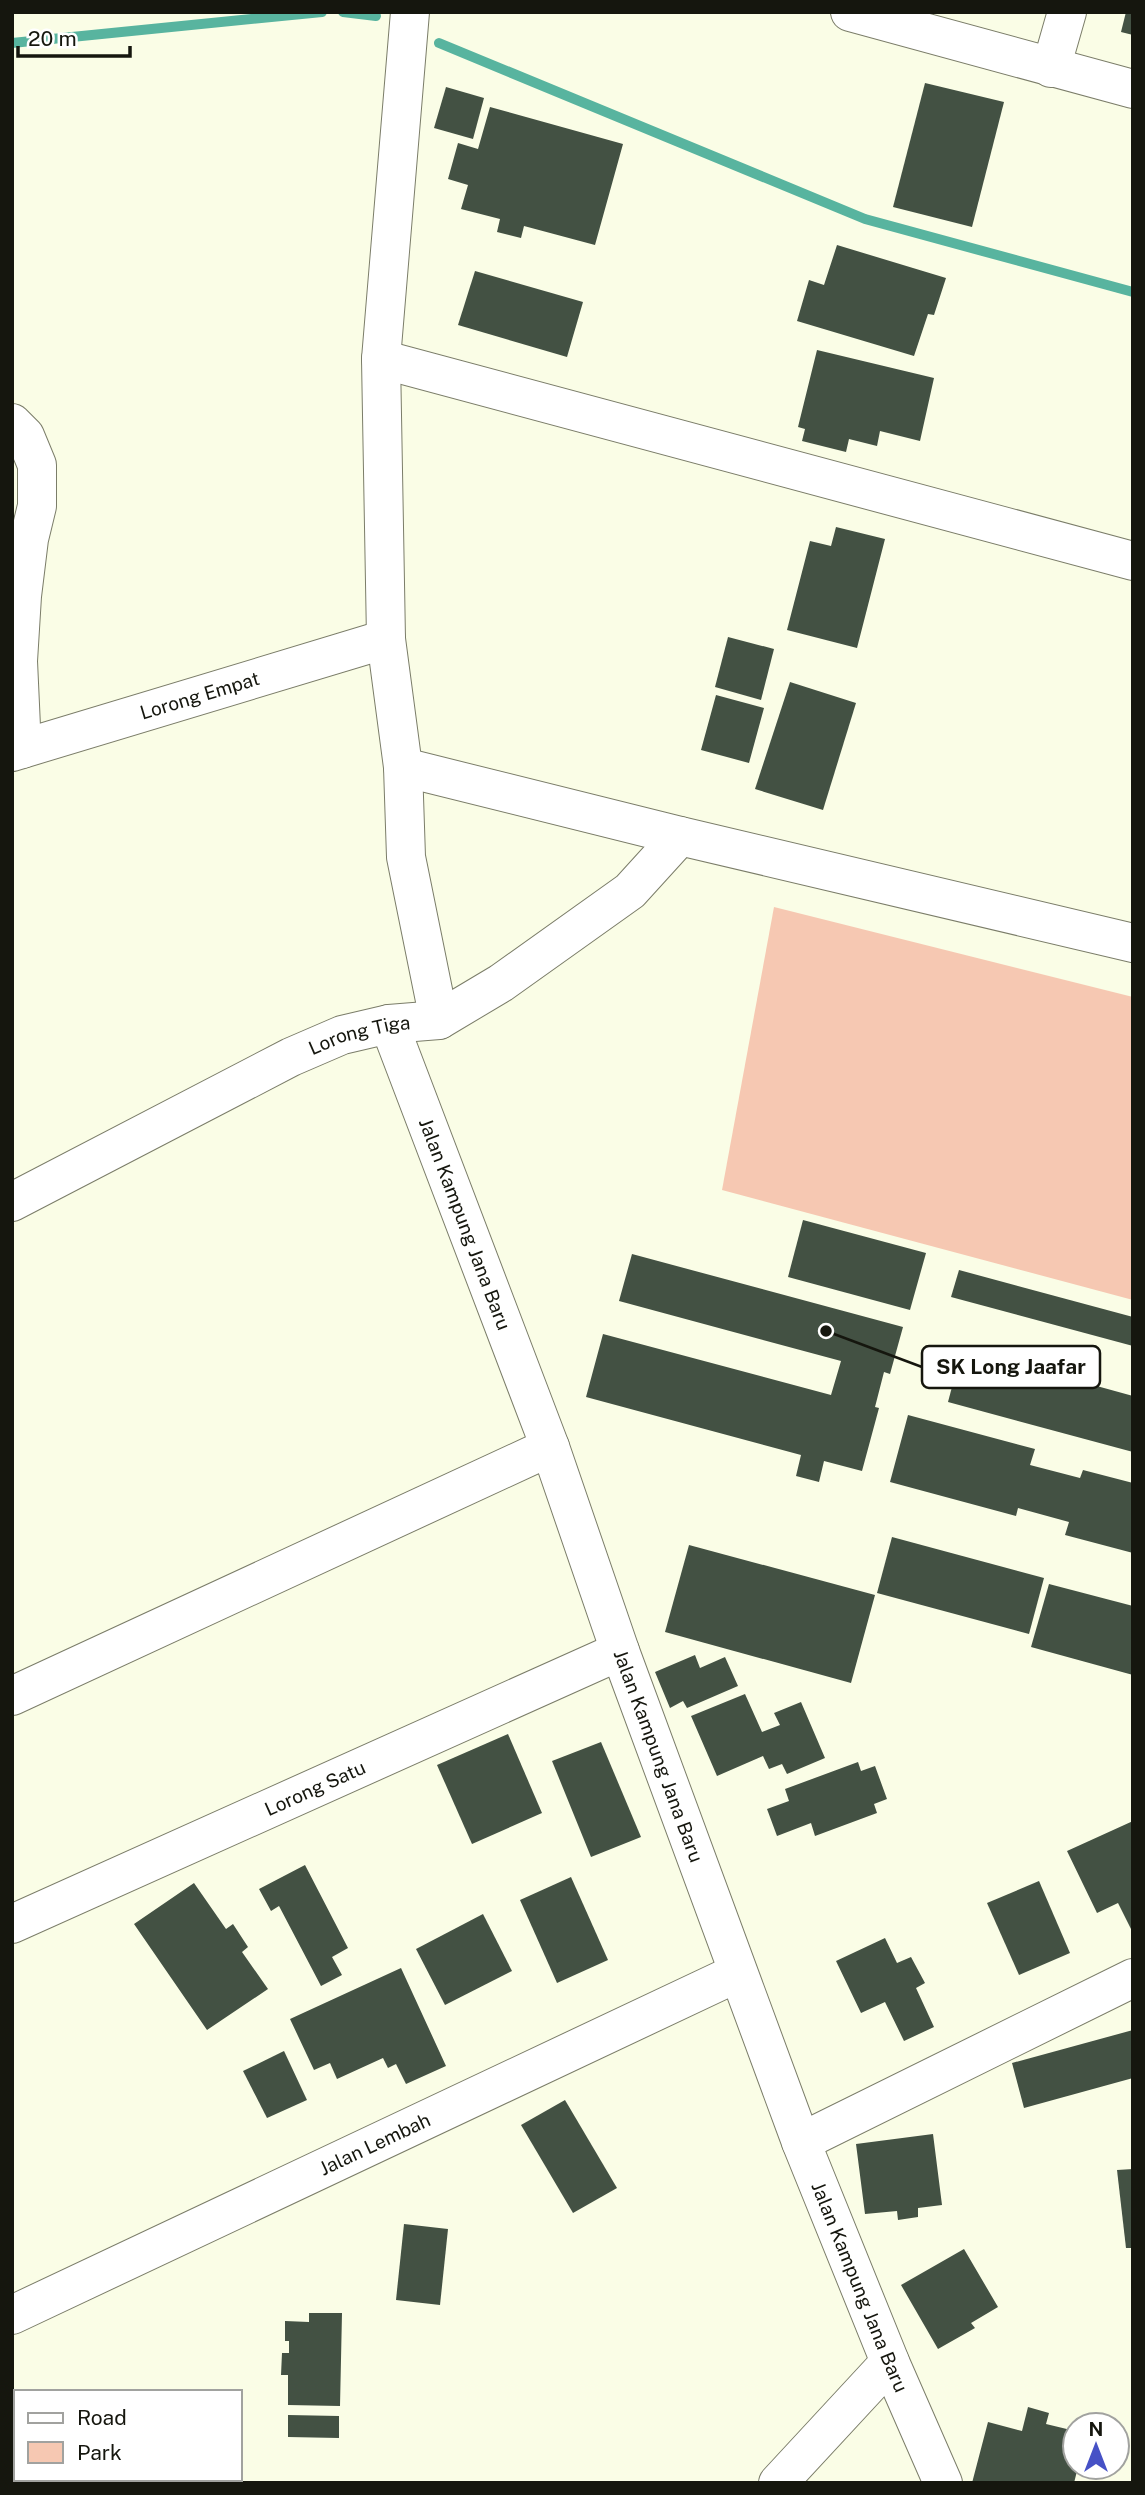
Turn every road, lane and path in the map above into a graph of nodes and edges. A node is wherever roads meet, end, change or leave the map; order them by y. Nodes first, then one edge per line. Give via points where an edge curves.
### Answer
1 (410, 12) edge
2 (850, 12) edge
3 (1067, 12) edge
4 (1051, 68) junction
5 (1133, 89) edge
6 (381, 359) junction
7 (12, 423) edge
8 (1133, 561) edge
9 (386, 639) junction
10 (17, 751) edge
11 (402, 767) junction
12 (680, 836) junction
13 (1133, 943) edge
14 (439, 1020) junction
15 (390, 1024) junction
16 (12, 1202) edge
17 (550, 1447) junction
18 (620, 1651) junction
19 (12, 1696) edge
20 (12, 1924) edge
21 (737, 1973) junction
22 (1133, 1978) edge
23 (801, 2142) junction
24 (12, 2315) edge
25 (890, 2362) junction
26 (778, 2483) edge
27 (943, 2483) edge

1 - 6 street
2 - 4 street
3 - 4 street
4 - 5 street
6 - 8 street
6 - 9 street
7 - 10 street via 25,436 37,465 37,506 23,585
9 - 10 street, Lorong Empat
9 - 11 street
11 - 12 street
11 - 14 street via 406,857
12 - 13 street
12 - 14 street, Lorong Tiga via 630,891 501,983
14 - 15 street, Lorong Tiga
15 - 16 street, Lorong Tiga via 342,1035 291,1057
15 - 17 street, Jalan Kampung Jana Baru
17 - 18 street, Jalan Kampung Jana Baru
17 - 19 street
18 - 20 street, Lorong Satu
18 - 21 street, Jalan Kampung Jana Baru
21 - 23 street, Jalan Kampung Jana Baru
21 - 24 street, Jalan Lembah
22 - 23 street
23 - 25 street, Jalan Kampung Jana Baru
25 - 26 street
25 - 27 street, Jalan Kampung Jana Baru

